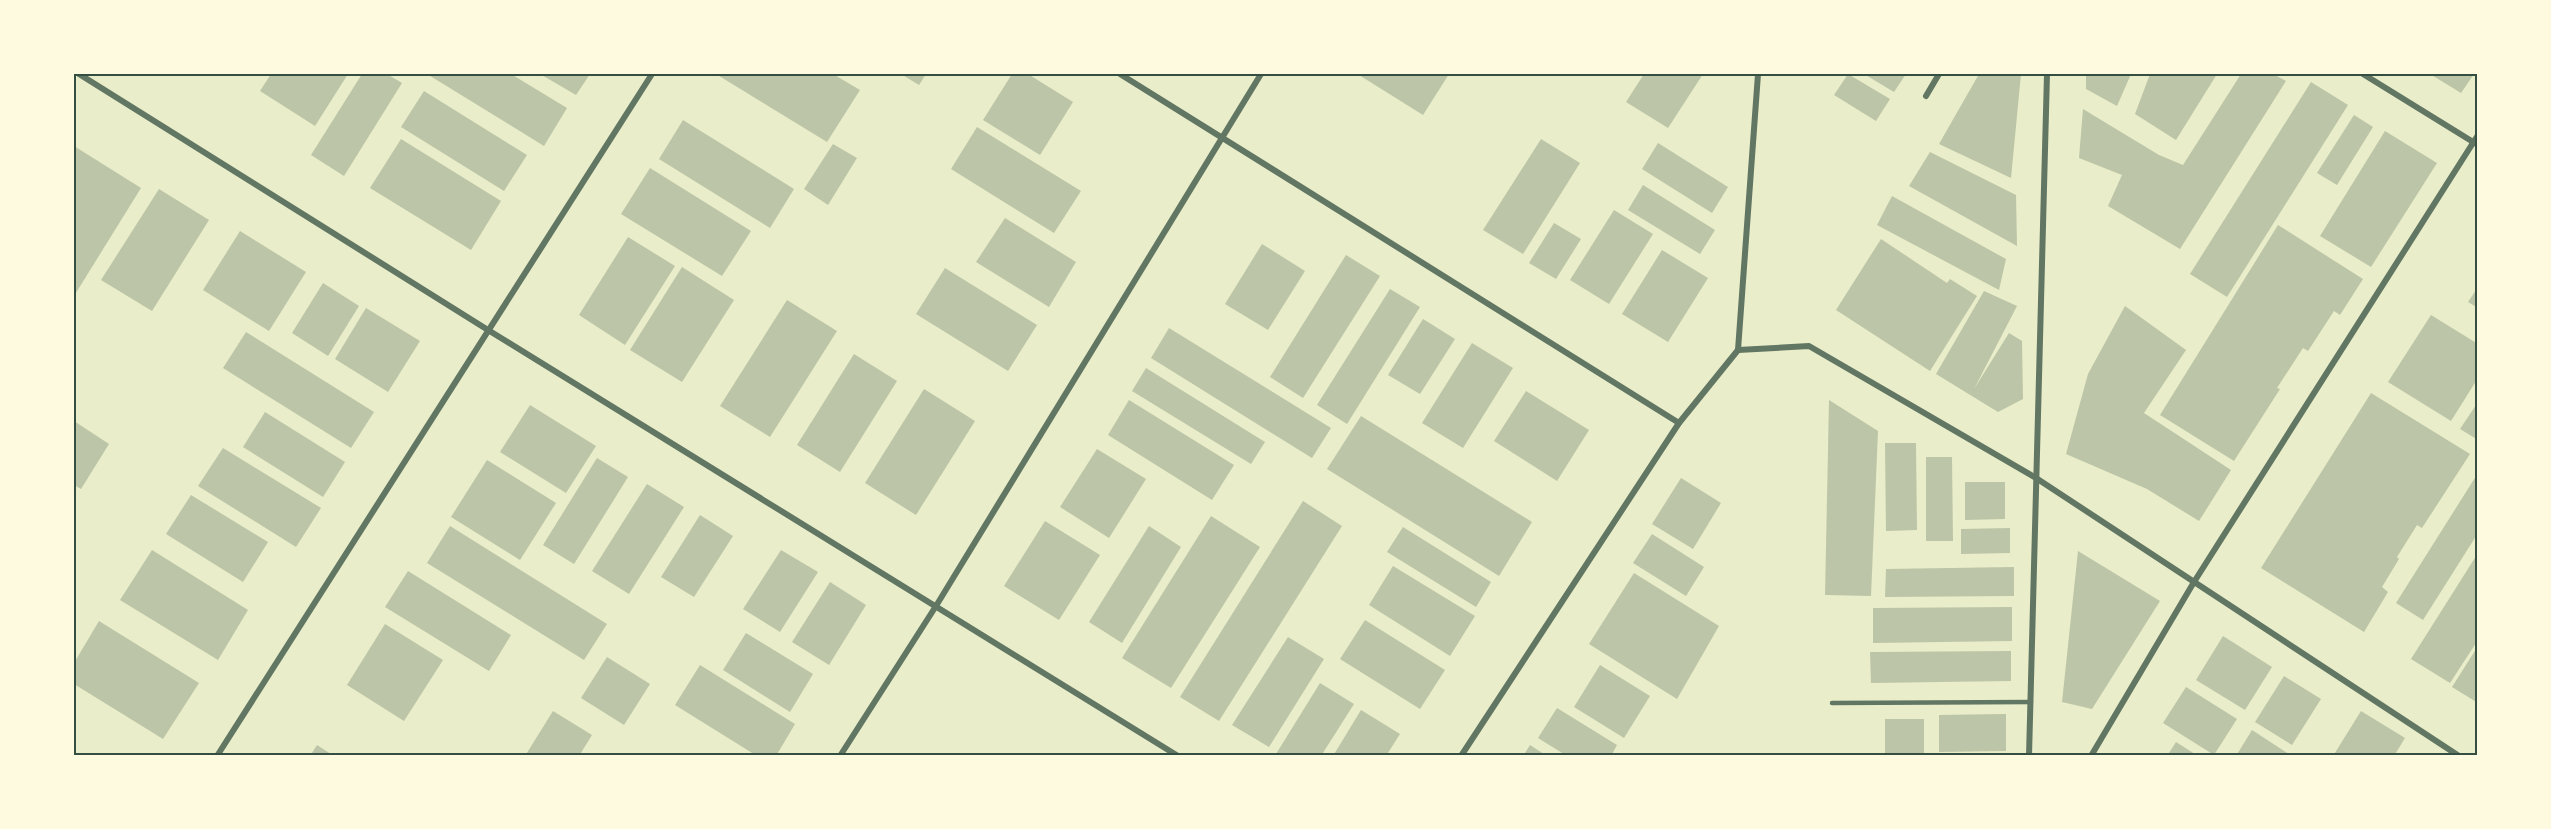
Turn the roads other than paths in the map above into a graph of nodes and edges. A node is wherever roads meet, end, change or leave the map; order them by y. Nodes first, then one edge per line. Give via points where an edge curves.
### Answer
1 (79, 74) edge
2 (652, 74) edge
3 (1120, 74) edge
4 (1262, 74) edge
5 (1758, 74) edge
6 (1939, 74) edge
7 (2048, 74) edge
8 (2363, 74) edge
9 (1926, 96) dead end
10 (2478, 135) edge
11 (1222, 137) junction
12 (2475, 143) edge
13 (488, 330) junction
14 (1738, 350) junction
15 (1679, 423) junction
16 (2036, 478) junction
17 (2194, 582) junction
18 (936, 606) junction
19 (2031, 702) junction
20 (1832, 703) dead end
21 (217, 756) edge
22 (840, 756) edge
23 (1178, 756) edge
24 (1461, 756) edge
25 (2029, 756) edge
26 (2091, 756) edge
27 (2459, 756) edge

1 - 13 street
2 - 13 street
3 - 11 street
4 - 11 street
5 - 14 street
6 - 9 street
7 - 16 street
8 - 12 street
10 - 12 street
11 - 15 street
11 - 18 street
12 - 17 street
13 - 18 street
13 - 21 street
14 - 15 street
14 - 16 street via 1809,346
15 - 24 street
16 - 17 street
16 - 19 street
17 - 26 street
17 - 27 street
18 - 22 street
18 - 23 street
19 - 20 lane
19 - 25 street

